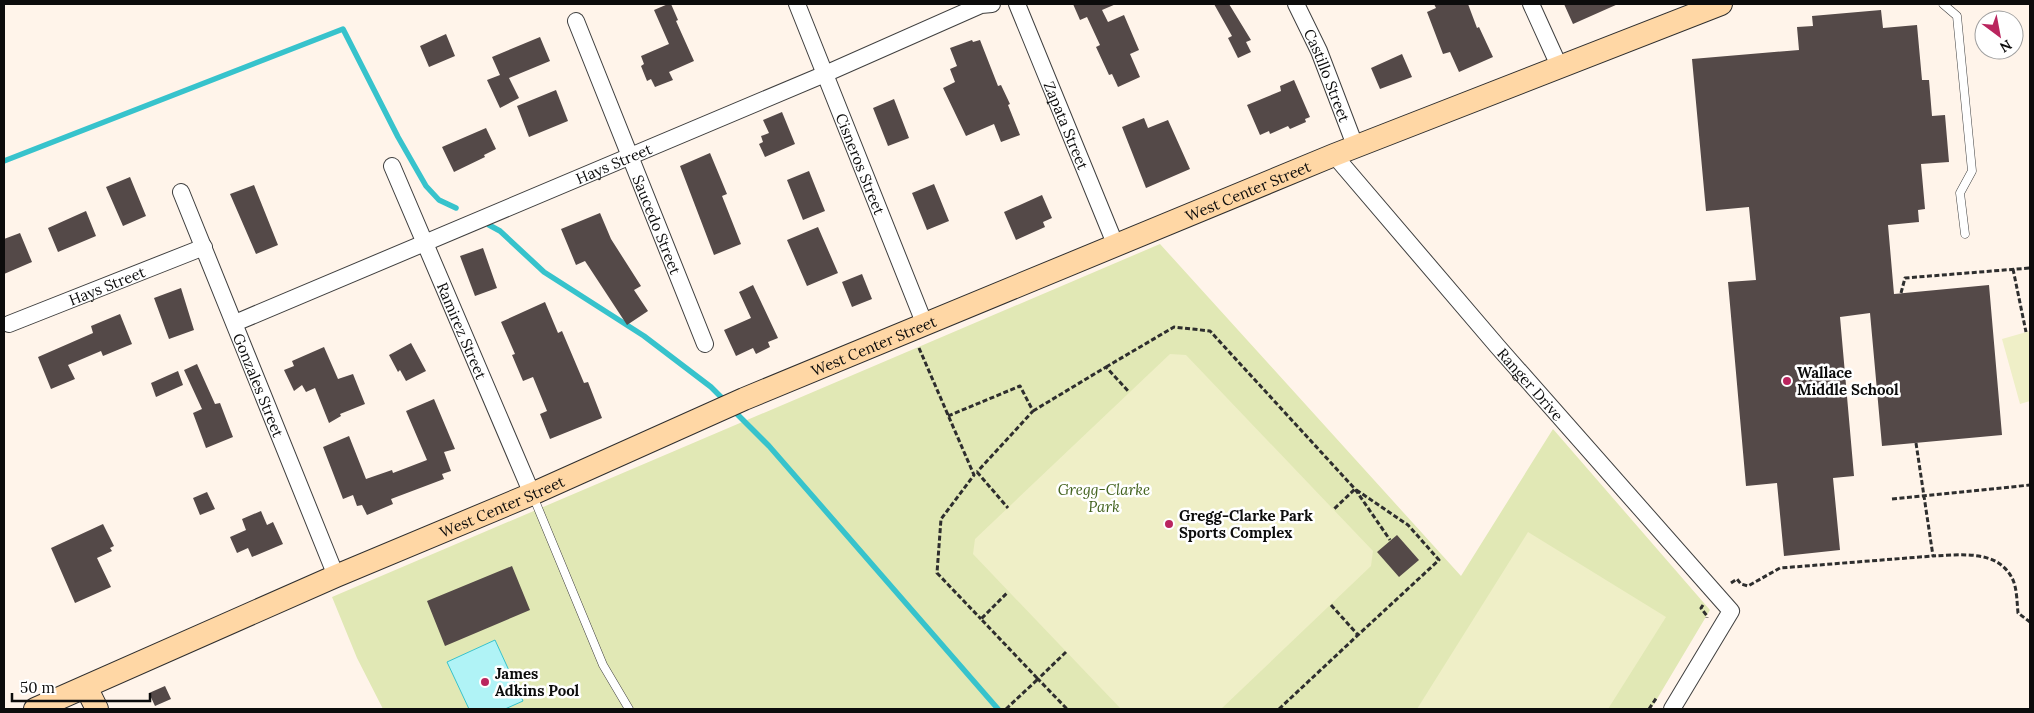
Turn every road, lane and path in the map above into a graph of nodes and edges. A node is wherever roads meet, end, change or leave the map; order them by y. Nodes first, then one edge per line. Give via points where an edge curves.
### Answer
1 (797, 4) edge
2 (992, 4) edge
3 (1017, 4) edge
4 (1296, 4) edge
5 (1531, 4) edge
6 (1721, 4) edge
7 (1943, 4) edge
8 (576, 21) dead end
9 (1560, 68) junction
10 (824, 74) junction
11 (1356, 148) junction
12 (1334, 155) junction
13 (630, 156) junction
14 (392, 166) dead end
15 (182, 192) dead end
16 (1965, 234) dead end
17 (426, 242) junction
18 (1116, 246) junction
19 (204, 247) junction
20 (2030, 268) edge
21 (2013, 269) junction
22 (1901, 293) dead end
23 (234, 323) junction
24 (9, 324) dead end
25 (918, 328) junction
26 (2026, 332) dead end
27 (705, 344) dead end
28 (1106, 367) junction
29 (1129, 392) dead end
30 (1033, 411) junction
31 (948, 416) junction
32 (1916, 443) dead end
33 (975, 474) junction
34 (2030, 485) edge
35 (1355, 489) junction
36 (532, 494) junction
37 (1924, 496) junction
38 (1892, 499) dead end
39 (1008, 508) dead end
40 (1333, 510) dead end
41 (1390, 540) dead end
42 (1933, 556) junction
43 (336, 576) junction
44 (1731, 583) dead end
45 (1008, 592) dead end
46 (1331, 605) dead end
47 (981, 619) junction
48 (2030, 622) edge
49 (1358, 635) junction
50 (1066, 652) dead end
51 (1038, 679) junction
52 (86, 686) junction
53 (35, 709) edge
54 (97, 709) edge
55 (629, 709) edge
56 (1006, 709) edge
57 (1067, 709) edge
58 (1279, 709) edge
59 (1672, 709) edge

1 - 10 street, Cisneros Street
2 - 10 street, Hays Street via 981,5
3 - 18 street, Zapata Street
4 - 11 street, Castillo Street via 1319,51
5 - 9 street
6 - 9 street, West Center Street
7 - 16 lane via 1957,16 1972,171 1960,193
8 - 13 street, Saucedo Street
9 - 11 street, West Center Street
10 - 13 street, Hays Street
10 - 25 street, Cisneros Street
11 - 12 street, West Center Street
12 - 18 street, West Center Street
12 - 59 street, Ranger Drive via 1498,347 1732,611
13 - 17 street, Hays Street
13 - 27 street, Saucedo Street
14 - 17 street, Ramirez Street
15 - 19 street, Gonzales Street
17 - 23 street, Hays Street
17 - 36 street, Ramirez Street
18 - 25 street, West Center Street
19 - 23 street, Gonzales Street
19 - 24 street, Hays Street
20 - 21 path
21 - 22 path via 1905,278
21 - 26 path
23 - 43 street, Gonzales Street
25 - 31 path
25 - 36 street, West Center Street via 744,399
28 - 29 path
28 - 30 path
28 - 35 path via 1174,327 1210,330
30 - 31 path via 1020,386
30 - 33 path
31 - 33 path
32 - 37 path
33 - 39 path
33 - 47 path via 941,519 937,573
34 - 37 path
35 - 40 path
35 - 41 path
35 - 49 path via 1408,525 1439,560
36 - 43 street, West Center Street
36 - 55 lane via 603,664
37 - 38 path
37 - 42 path
42 - 44 path via 1780,568 1748,586 1740,584 1737,579
42 - 48 path via 1969,554 1996,560 2012,578 2018,613
43 - 52 street, West Center Street
45 - 47 path
46 - 49 path
47 - 51 path
49 - 58 path
50 - 51 path
51 - 56 path
51 - 57 path
52 - 53 street, West Center Street
52 - 54 street

